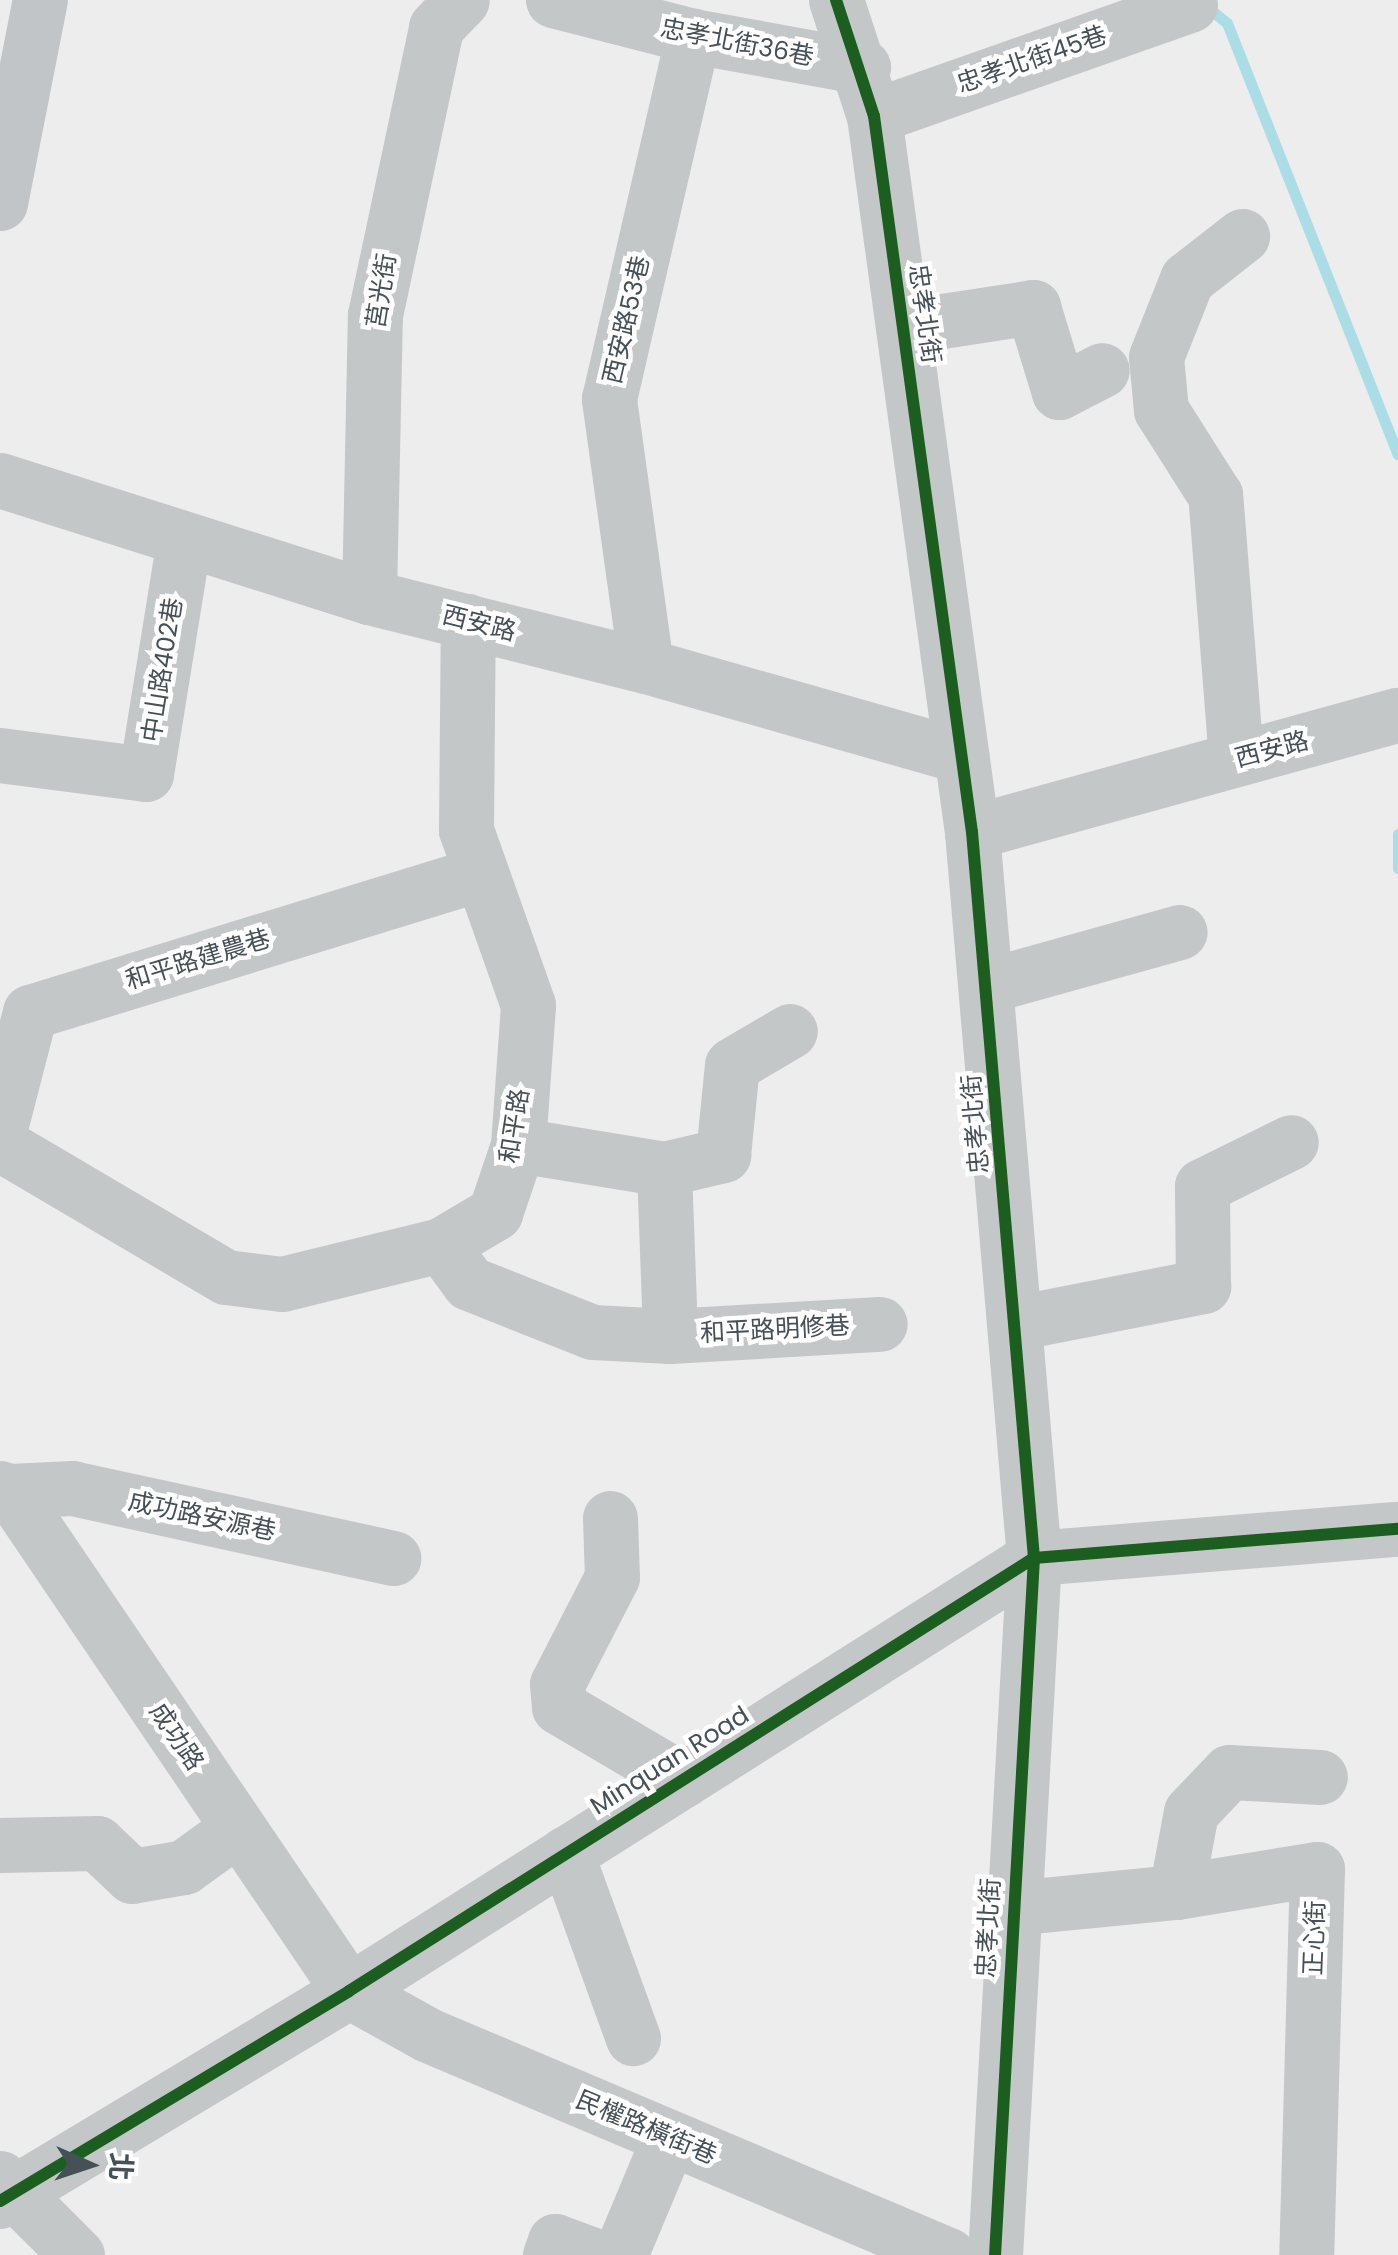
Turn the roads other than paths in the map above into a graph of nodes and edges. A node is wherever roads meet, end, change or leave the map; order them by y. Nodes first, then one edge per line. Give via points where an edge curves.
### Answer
1 (40, 0) edge
2 (462, 0) edge
3 (553, 0) edge
4 (836, 0) edge
5 (1190, 5) dead end
6 (693, 36) junction
7 (13, 76) edge
8 (869, 92) junction
9 (0, 203) edge
10 (1242, 236) dead end
11 (904, 326) junction
12 (1102, 370) dead end
13 (0, 480) edge
14 (184, 540) junction
15 (370, 598) junction
16 (468, 621) junction
17 (646, 666) junction
18 (1398, 715) edge
19 (0, 755) edge
20 (962, 756) junction
21 (1236, 760) junction
22 (972, 832) junction
23 (480, 873) junction
24 (1180, 932) dead end
25 (986, 986) junction
26 (790, 1030) dead end
27 (0, 1128) edge
28 (1290, 1142) dead end
29 (0, 1144) edge
30 (518, 1145) junction
31 (664, 1170) junction
32 (441, 1246) junction
33 (1015, 1323) junction
34 (880, 1324) dead end
35 (670, 1336) junction
36 (5, 1489) edge
37 (610, 1518) dead end
38 (1398, 1529) edge
39 (393, 1558) dead end
40 (1034, 1558) junction
41 (1320, 1777) dead end
42 (683, 1780) junction
43 (238, 1828) junction
44 (0, 1844) edge
45 (566, 1853) junction
46 (1176, 1892) junction
47 (1012, 1908) junction
48 (349, 1991) junction
49 (633, 2038) dead end
50 (670, 2138) junction
51 (6, 2190) edge
52 (76, 2255) edge
53 (550, 2255) edge
54 (594, 2255) edge
55 (620, 2255) edge
56 (948, 2255) edge
57 (996, 2255) edge
58 (1306, 2255) edge

1 - 7 main road
2 - 15 street, 莒光街 via 436,27 375,315
3 - 6 street, 忠孝北街36巷
4 - 8 street, 忠孝北街
5 - 8 street, 忠孝北街45巷
6 - 8 street, 忠孝北街36巷
6 - 17 street, 西安路53巷 via 609,399
7 - 9 main road
8 - 11 street, 忠孝北街
10 - 21 street via 1187,279 1156,357 1161,410 1215,495
11 - 12 street via 1033,307 1059,392
11 - 20 street, 忠孝北街
13 - 14 street, 西安路
14 - 15 street, 西安路
14 - 19 street, 中山路402巷 via 146,774
15 - 16 street, 西安路
16 - 17 street, 西安路
16 - 23 street, 和平路 via 466,830
17 - 20 street, 西安路
18 - 21 street, 西安路
20 - 22 street, 忠孝北街
21 - 22 street, 西安路
22 - 25 street, 忠孝北街
23 - 27 street, 和平路建農巷 via 30,1012
23 - 30 street, 和平路 via 528,1006
24 - 25 street
25 - 33 street, 忠孝北街
26 - 31 street via 732,1066 723,1155
28 - 33 street via 1202,1186 1202,1286
29 - 32 street, 和平路 via 226,1277 282,1284
30 - 31 street
30 - 32 street, 和平路 via 495,1213
31 - 35 street, 和平路明修巷
32 - 35 street, 和平路明修巷 via 470,1282 592,1332
33 - 40 street, 忠孝北街
34 - 35 street, 和平路明修巷
36 - 39 street, 成功路安源巷 via 72,1488
36 - 43 street, 成功路
37 - 42 street via 612,1576 557,1684 558,1707
38 - 40 street, Minquan Road
40 - 42 street, Minquan Road
40 - 47 street, 忠孝北街
41 - 46 street via 1229,1772 1191,1812
42 - 45 street, Minquan Road
43 - 44 street via 184,1867 132,1876 97,1843
43 - 48 street, 成功路
45 - 48 street, Minquan Road
45 - 49 street
46 - 47 street, 正心街
46 - 58 street, 正心街 via 1316,1869
47 - 57 street, 忠孝北街
48 - 50 street, 民權路橫街巷 via 428,2034
48 - 51 street, Minquan Road
50 - 55 street
50 - 56 street, 民權路橫街巷
51 - 52 street, Minquan Road
53 - 54 street via 555,2241

